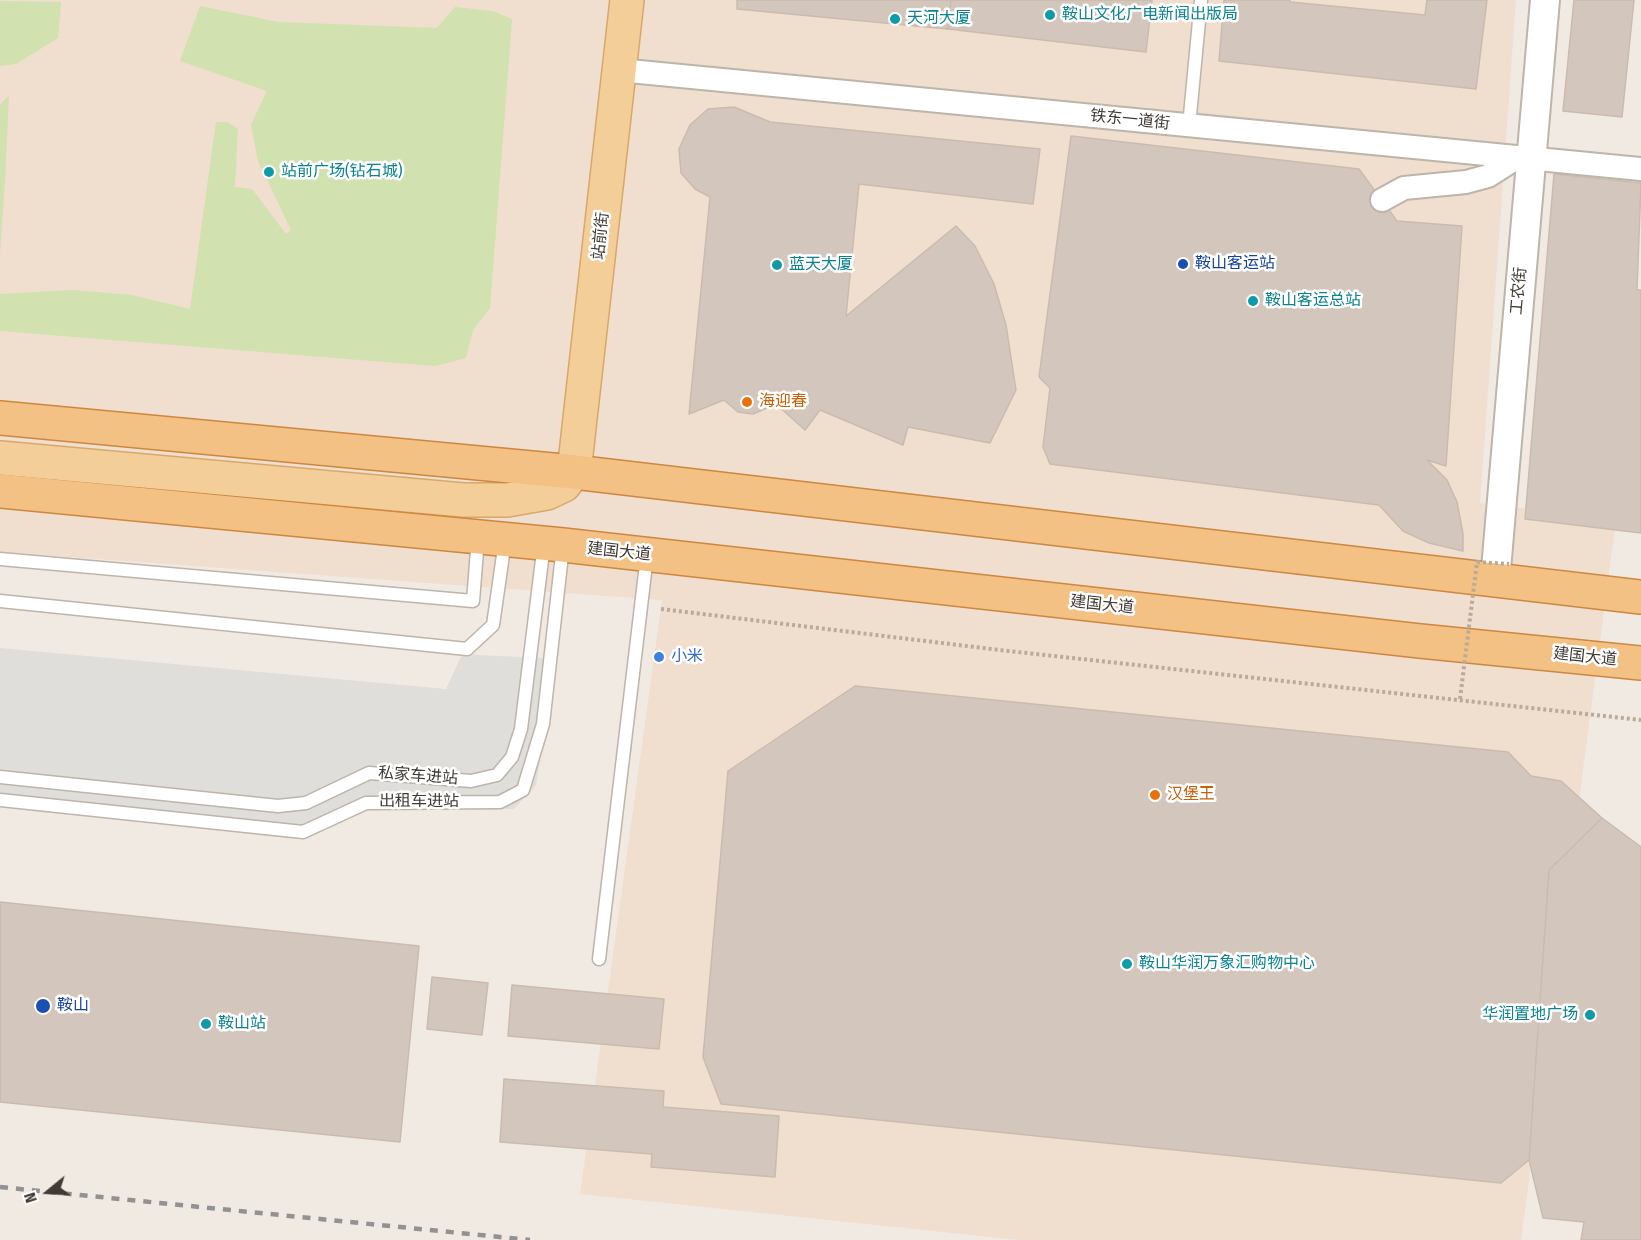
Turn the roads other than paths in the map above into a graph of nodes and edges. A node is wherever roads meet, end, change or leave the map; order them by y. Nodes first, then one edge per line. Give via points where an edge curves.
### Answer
1 (627, 0) edge
2 (1201, 0) edge
3 (1534, 0) edge
4 (1545, 0) edge
5 (619, 70) junction
6 (1190, 126) junction
7 (1524, 158) junction
8 (1641, 169) edge
9 (1382, 200) dead end
10 (0, 418) edge
11 (0, 458) edge
12 (574, 472) junction
13 (0, 491) edge
14 (491, 538) junction
15 (553, 544) junction
16 (647, 555) junction
17 (0, 559) edge
18 (1495, 575) junction
19 (1641, 597) edge
20 (0, 601) edge
21 (1641, 663) edge
22 (0, 777) edge
23 (0, 800) edge
24 (599, 959) dead end

1 - 5 main road, 站前街
2 - 6 lane
3 - 7 street, 工农街
4 - 7 street, 工农街
5 - 6 street, 铁东一道街
5 - 12 main road, 站前街
6 - 7 street, 铁东一道街
7 - 8 street, 铁东一道街
7 - 9 street via 1488,176 1404,188
7 - 18 street, 工农街
10 - 12 highway
11 - 12 main road via 463,500 507,500 547,494 564,485
12 - 18 highway
13 - 14 highway, 建国大道
14 - 15 highway, 建国大道
14 - 17 lane via 473,601
14 - 20 lane via 493,625 467,649
15 - 16 highway, 建国大道
15 - 22 lane, 私家车进站 via 521,729 512,757 497,775 471,781 369,773 306,803 278,806
15 - 23 lane, 出租车进站 via 543,724 523,790 500,802 366,803 303,832
16 - 21 highway, 建国大道
16 - 24 lane
18 - 19 highway

